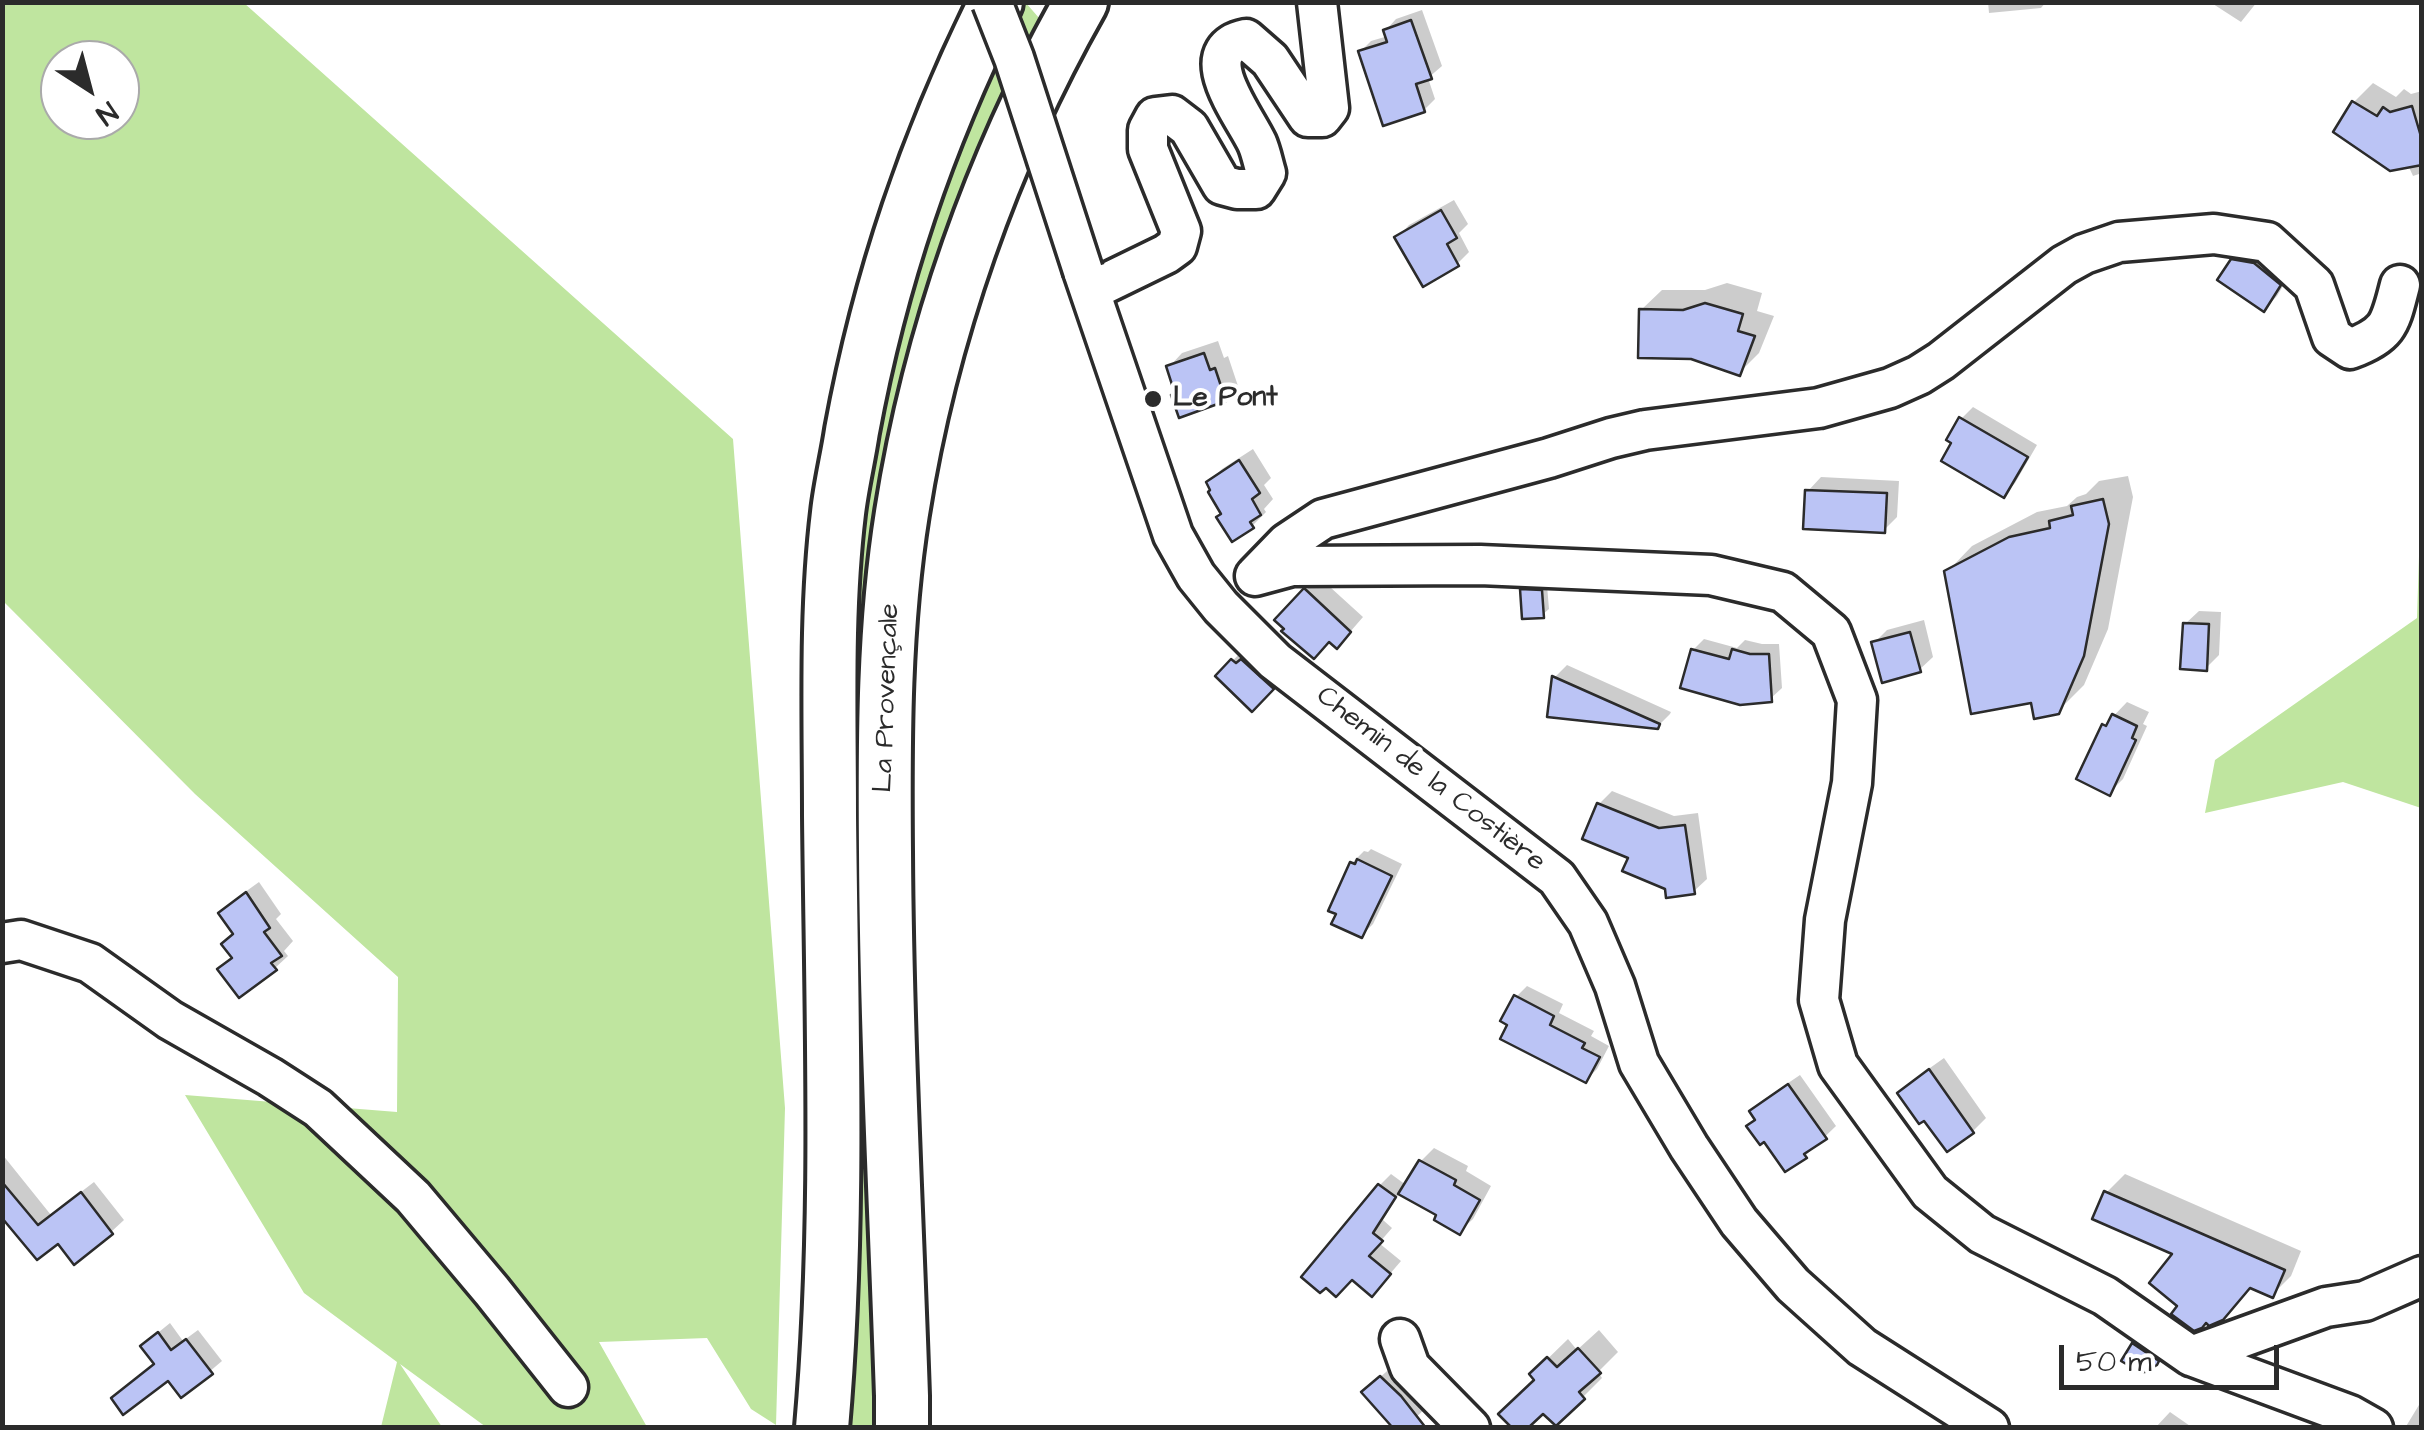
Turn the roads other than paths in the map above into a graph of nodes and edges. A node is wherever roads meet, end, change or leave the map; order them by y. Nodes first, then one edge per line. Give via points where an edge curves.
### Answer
1 (994, 2) edge
2 (1081, 2) edge
3 (1317, 2) edge
4 (1086, 281) junction
5 (2400, 285) dead end
6 (1256, 576) junction
7 (1221, 606) junction
8 (2, 944) edge
9 (2422, 1276) edge
10 (1400, 1339) dead end
11 (2191, 1356) junction
12 (568, 1387) dead end
13 (822, 1428) edge
14 (902, 1428) edge
15 (1470, 1428) edge
16 (1989, 1428) edge
17 (2372, 1428) edge

1 - 4 street, Chemin de la Costière, bridge
1 - 13 highway, La Provençale via 918,180 888,272 838,512 830,632 833,1218
2 - 14 highway, La Provençale via 1003,160 956,290 928,382 902,513 884,715
3 - 4 street via 1329,108 1322,117 1308,117 1270,60 1246,39 1226,47 1223,78 1266,173 1256,189 1222,185 1189,128 1172,115 1155,117 1148,149 1181,231 1177,246
4 - 7 street, Chemin de la Costière via 1173,535
5 - 6 street via 2390,322 2373,340 2350,349 2332,337 2314,284 2268,242 2214,234 2119,242 2064,265 1941,360 1890,388 1819,408 1645,430 1323,519 1288,542
6 - 7 street
6 - 11 street via 1292,566 1442,565 1712,574 1784,592 1831,632 1857,700 1852,783 1825,920 1819,1000 1838,1065 1930,1192 1982,1234 2106,1296
7 - 16 street, Chemin de la Costière via 1276,661 1557,878 1588,923 1638,1063 1739,1222 1793,1285 1862,1347
8 - 12 street via 21,940 90,963 170,1020 318,1108 414,1198
9 - 11 street
10 - 15 street via 1410,1367
11 - 17 street

